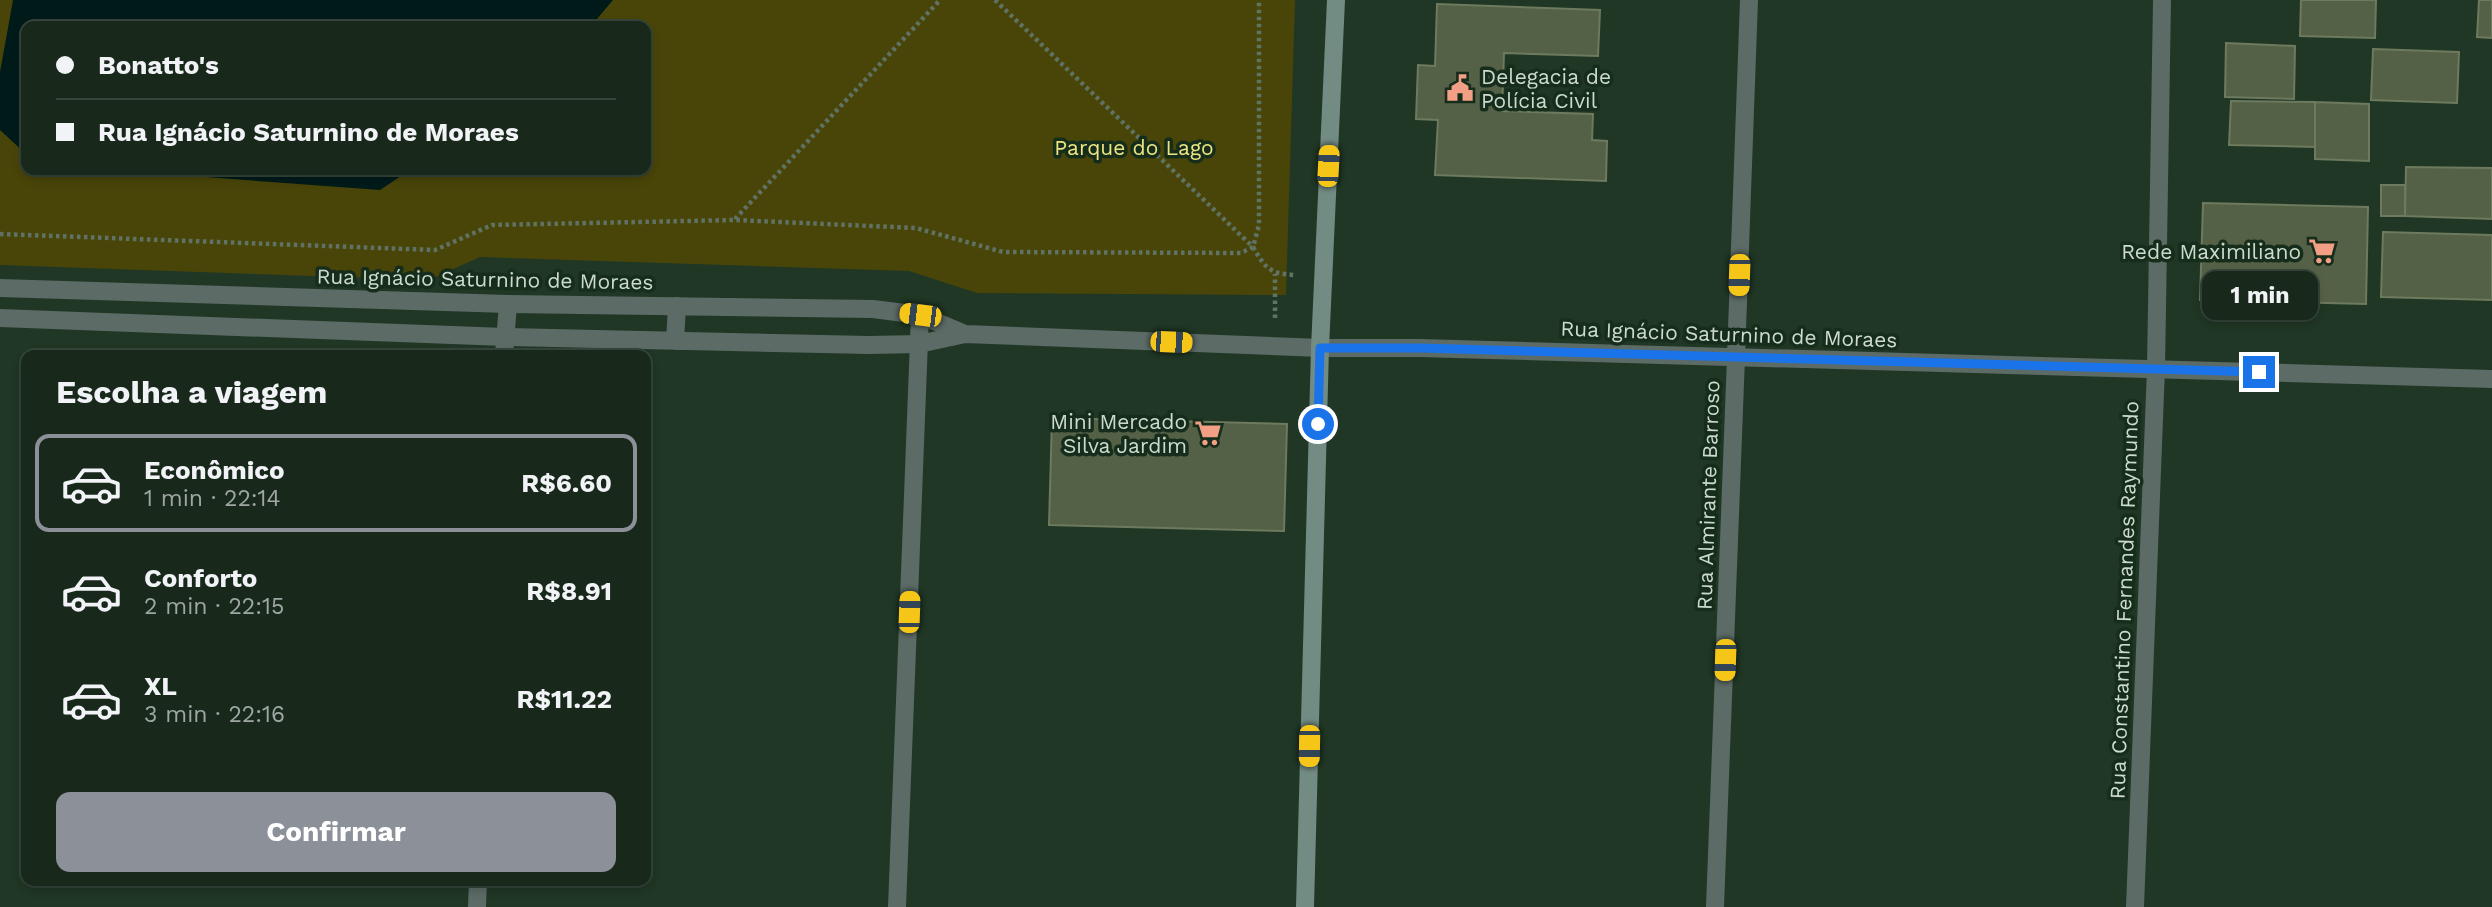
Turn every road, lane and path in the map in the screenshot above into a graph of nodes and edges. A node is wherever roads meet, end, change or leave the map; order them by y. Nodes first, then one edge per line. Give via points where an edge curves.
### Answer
1 (940, 0) edge
2 (995, 0) edge
3 (1259, 0) edge
4 (1336, 0) edge
5 (1749, 0) edge
6 (2162, 0) edge
7 (735, 220) junction
8 (0, 234) edge
9 (1253, 247) junction
10 (1275, 274) junction
11 (1323, 276) junction
12 (0, 288) edge
13 (294, 298) junction
14 (508, 304) junction
15 (677, 306) junction
16 (920, 315) junction
17 (0, 318) edge
18 (295, 329) junction
19 (965, 334) junction
20 (505, 337) junction
21 (675, 341) junction
22 (919, 344) junction
23 (1275, 346) junction
24 (1320, 348) junction
25 (505, 350) edge
26 (1736, 357) junction
27 (2156, 368) junction
28 (2492, 379) edge
29 (478, 886) edge
30 (477, 907) edge
31 (897, 907) edge
32 (1305, 907) edge
33 (1715, 907) edge
34 (2135, 907) edge

1 - 7 path
2 - 9 path
3 - 9 path via 1259,225
4 - 11 main road
5 - 26 street, Rua Almirante Barroso
6 - 27 street, Rua Constantino Fernandes Raymundo
7 - 8 path via 492,225 435,250
7 - 9 path via 916,228 1003,252 1241,253
9 - 10 path
10 - 11 path
10 - 23 path
11 - 24 main road
12 - 13 street, Rua Ignácio Saturnino de Moraes
13 - 14 street, Rua Ignácio Saturnino de Moraes
13 - 18 street
14 - 15 street, Rua Ignácio Saturnino de Moraes
14 - 20 street
15 - 16 street, Rua Ignácio Saturnino de Moraes via 873,309
15 - 21 street
16 - 19 street, Rua Ignácio Saturnino de Moraes
16 - 22 street
17 - 18 street, Rua Ignácio Saturnino de Moraes
18 - 20 street, Rua Ignácio Saturnino de Moraes
19 - 22 street, Rua Ignácio Saturnino de Moraes
19 - 23 street, Rua Ignácio Saturnino de Moraes
20 - 21 street, Rua Ignácio Saturnino de Moraes
20 - 25 street
21 - 22 street, Rua Ignácio Saturnino de Moraes
22 - 31 street
23 - 24 street, Rua Ignácio Saturnino de Moraes
24 - 26 street, Rua Ignácio Saturnino de Moraes
24 - 32 main road
26 - 27 street, Rua Ignácio Saturnino de Moraes
26 - 33 street, Rua Almirante Barroso
27 - 28 street, Rua Ignácio Saturnino de Moraes
27 - 34 street, Rua Constantino Fernandes Raymundo
29 - 30 street

